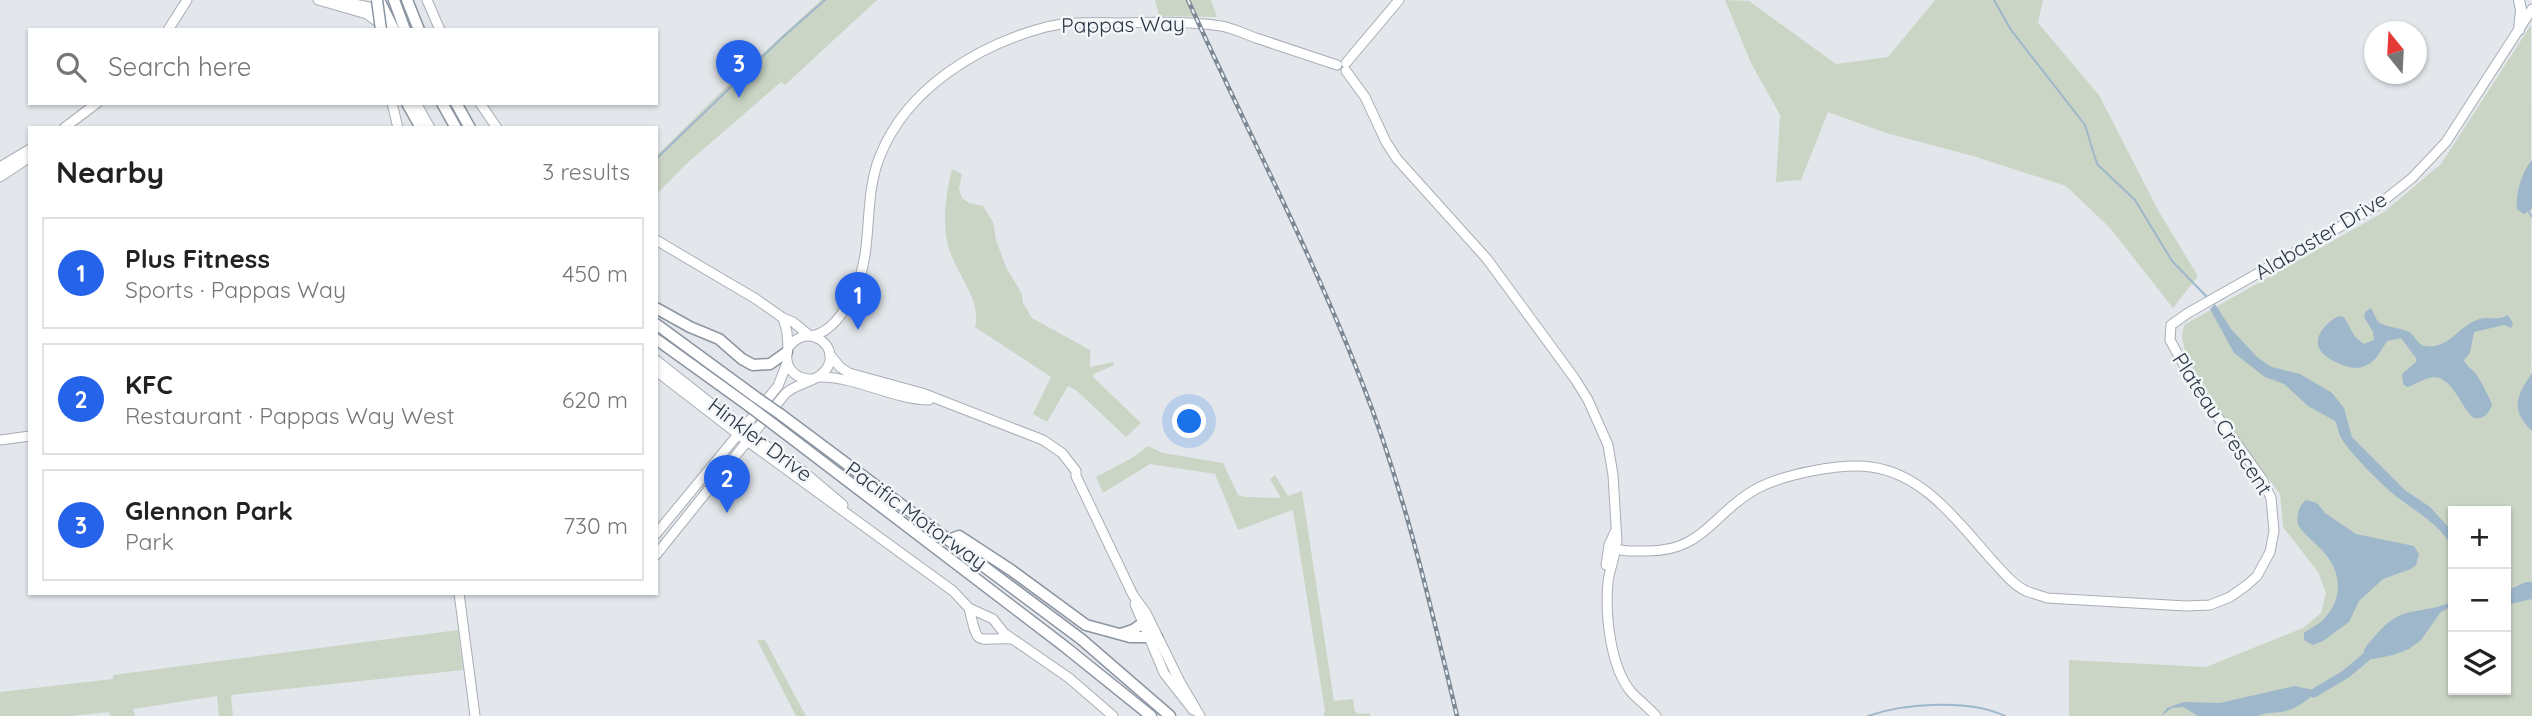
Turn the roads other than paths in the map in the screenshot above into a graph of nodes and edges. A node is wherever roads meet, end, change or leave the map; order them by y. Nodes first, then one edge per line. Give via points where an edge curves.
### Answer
1 (187, 0) edge
2 (318, 0) edge
3 (335, 0) edge
4 (394, 0) edge
5 (407, 0) edge
6 (427, 0) edge
7 (1399, 0) edge
8 (2520, 0) edge
9 (357, 2) edge
10 (372, 4) edge
11 (2532, 8) edge
12 (2525, 23) edge
13 (169, 28) edge
14 (374, 28) edge
15 (383, 28) edge
16 (383, 28) edge
17 (392, 28) edge
18 (404, 28) edge
19 (418, 28) edge
20 (439, 28) edge
21 (1343, 66) junction
22 (94, 105) edge
23 (392, 105) edge
24 (408, 105) edge
25 (417, 105) edge
26 (443, 105) edge
27 (457, 105) edge
28 (481, 105) edge
29 (67, 126) edge
30 (398, 126) edge
31 (420, 126) edge
32 (429, 126) edge
33 (455, 126) edge
34 (469, 126) edge
35 (496, 126) edge
36 (28, 150) edge
37 (28, 158) edge
38 (0, 167) edge
39 (0, 177) edge
40 (658, 241) edge
41 (658, 309) edge
42 (783, 318) junction
43 (834, 324) junction
44 (658, 325) edge
45 (811, 336) junction
46 (658, 340) edge
47 (2170, 340) joint
48 (829, 352) junction
49 (788, 354) junction
50 (658, 362) edge
51 (658, 373) edge
52 (815, 378) junction
53 (691, 388) junction
54 (893, 389) junction
55 (694, 401) junction
56 (727, 421) junction
57 (755, 422) junction
58 (745, 435) junction
59 (28, 436) edge
60 (0, 440) edge
61 (761, 447) junction
62 (732, 452) junction
63 (658, 532) edge
64 (949, 540) junction
65 (1615, 546) junction
66 (658, 552) edge
67 (459, 595) edge
68 (1133, 595) junction
69 (969, 608) junction
70 (985, 616) junction
71 (1143, 623) junction
72 (974, 624) junction
73 (998, 627) junction
74 (1121, 634) junction
75 (1153, 637) junction
76 (992, 639) junction
77 (1012, 639) junction
78 (475, 716) edge
79 (1113, 716) edge
80 (1151, 716) edge
81 (1170, 716) edge
82 (1200, 716) edge
83 (1656, 716) edge

1 - 13 street
2 - 10 street
3 - 9 street
4 - 18 highway
5 - 19 highway
6 - 20 street
7 - 21 street
8 - 11 main road
8 - 12 main road
9 - 10 street
10 - 14 street
10 - 15 highway, bridge
10 - 16 street
10 - 17 highway
11 - 12 street, Alabaster Drive
12 - 47 street, Alabaster Drive via 2446,142 2412,178 2378,205 2176,321
21 - 43 street, Pappas Way via 1223,26 1170,22 1073,22 1045,27 972,58 927,89 894,128 871,184 865,257
21 - 65 street via 1397,159 1488,259 1588,401 1608,446
22 - 29 street
23 - 30 street
24 - 31 highway
25 - 32 street
26 - 33 highway
27 - 34 highway
28 - 35 street
36 - 38 street
37 - 39 street
40 - 42 street
41 - 49 highway via 719,339 752,365 770,364
42 - 45 street
42 - 49 street
43 - 45 street
43 - 48 street, Pappas Way
44 - 64 highway, Pacific Motorway, bridge
45 - 48 street via 819,338
45 - 49 street via 797,339
46 - 80 highway, Pacific Motorway, bridge
47 - 65 street, Plateau Crescent via 2271,498 2274,531 2270,552 2257,576 2230,597 2210,605 2047,597 2026,591 1925,491 1896,474 1872,467 1851,466 1777,480 1755,490 1688,544 1652,551
48 - 52 street via 827,368
48 - 54 street via 844,371
49 - 52 street via 794,374
49 - 57 street via 778,386
50 - 53 street, Hinkler Drive
51 - 55 street, Hinkler Drive
52 - 54 street via 836,377
52 - 57 street via 789,390
53 - 55 street
53 - 56 street, Hinkler Drive
54 - 68 street via 1034,438 1055,451 1076,476
55 - 56 street, Hinkler Drive
56 - 57 street
56 - 58 street, Hinkler Drive
56 - 62 street
57 - 58 street
57 - 61 street
58 - 61 street, Hinkler Drive
58 - 62 street
59 - 60 street
61 - 62 street
61 - 69 street, Hinkler Drive via 804,472 861,524 953,591
62 - 63 street
62 - 66 street
64 - 74 highway via 959,536 1086,625
64 - 81 highway, Pacific Motorway via 1081,639
65 - 83 street via 1606,568 1612,647 1631,691
67 - 78 street
68 - 71 street
68 - 75 street via 1146,613
69 - 70 street, Hinkler Drive
69 - 72 street, Hinkler Drive
70 - 72 street
70 - 73 street, Hinkler Drive via 993,618
71 - 74 highway
71 - 75 street
72 - 76 street via 977,638
73 - 76 street
73 - 77 street, Hinkler Drive
74 - 75 highway
75 - 82 street via 1171,684
76 - 77 street
77 - 79 street, Hinkler Drive via 1069,678

